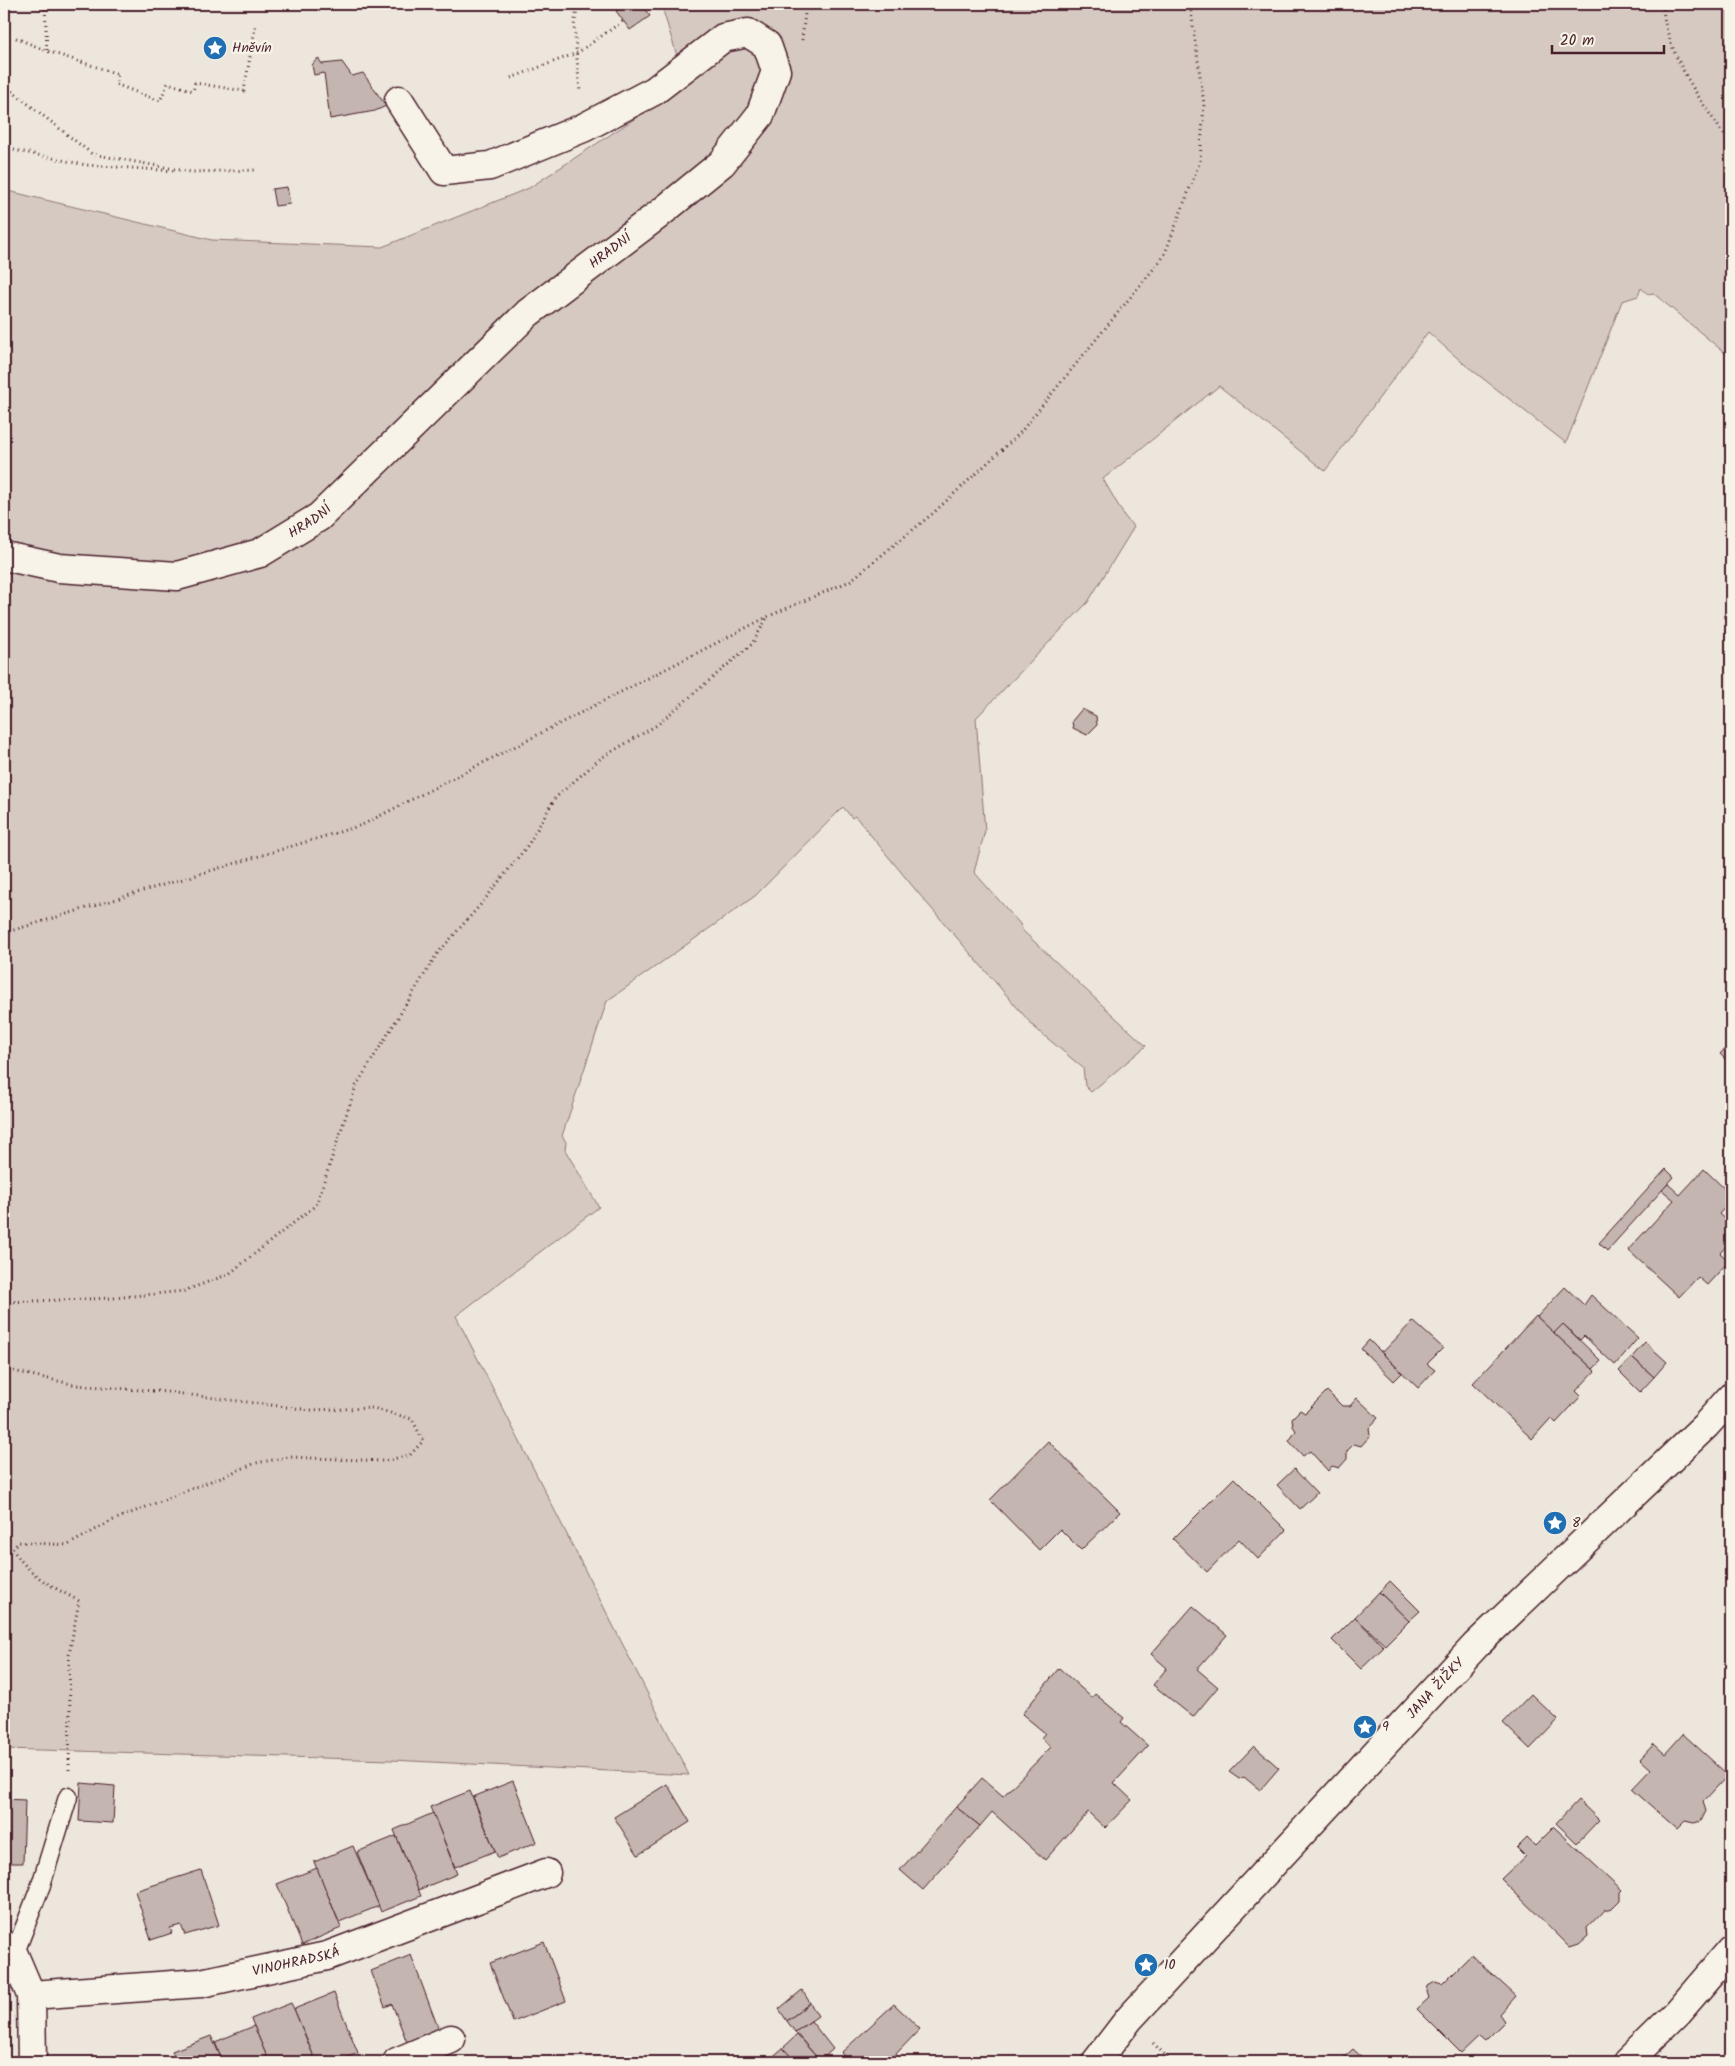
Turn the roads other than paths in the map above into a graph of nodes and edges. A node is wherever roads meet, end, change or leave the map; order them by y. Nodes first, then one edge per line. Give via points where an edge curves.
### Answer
1 (399, 100) dead end
2 (4, 556) edge
3 (1731, 1396) edge
4 (68, 1797) road end
5 (546, 1873) dead end
6 (9, 1950) edge
7 (1731, 1950) edge
8 (31, 1995) junction
9 (451, 2039) dead end
10 (32, 2062) edge
11 (397, 2062) edge
12 (1096, 2062) edge
13 (1627, 2062) edge

1 - 2 street, HRADNÍ via 444,171 490,166 583,128 654,91 723,38 748,33 768,45 776,71 760,115 722,163 528,313 319,517 260,553 178,576 59,568
3 - 12 street, JANA ŽIŽKY via 1706,1425 1476,1646 1129,2020
4 - 6 lane via 41,1885
5 - 8 street, VINOHRADSKÁ via 327,1956 201,1983
6 - 8 street
7 - 13 street via 1677,2013
8 - 10 street
9 - 11 street

